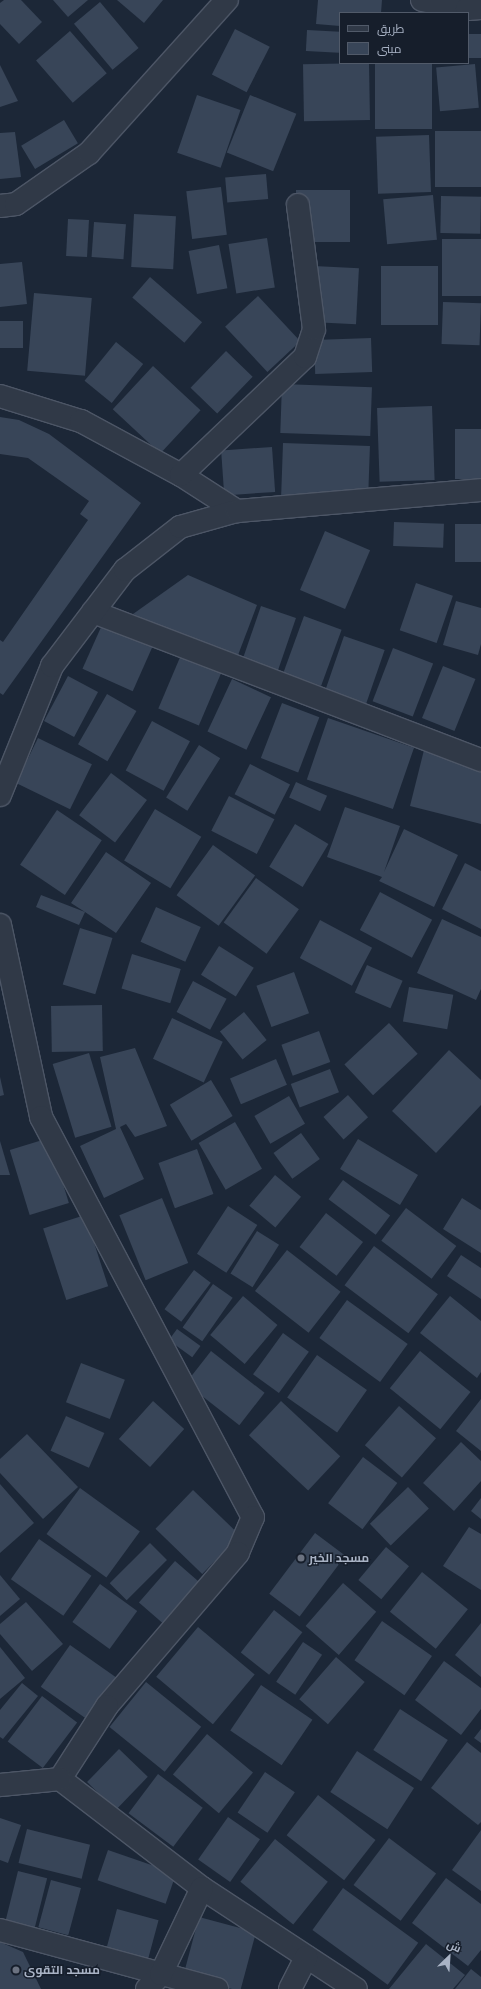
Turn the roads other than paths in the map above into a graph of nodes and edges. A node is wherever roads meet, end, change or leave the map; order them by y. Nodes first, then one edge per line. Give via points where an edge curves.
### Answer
1 (227, 0) edge
2 (422, 0) edge
3 (481, 8) edge
4 (0, 206) edge
5 (298, 206) dead end
6 (0, 396) edge
7 (181, 475) junction
8 (481, 490) edge
9 (237, 511) junction
10 (93, 612) junction
11 (481, 760) edge
12 (0, 795) edge
13 (0, 924) edge
14 (60, 1779) junction
15 (0, 1785) edge
16 (202, 1888) junction
17 (0, 1930) edge
18 (306, 1957) junction
19 (154, 1982) edge
20 (217, 1989) edge
21 (290, 1989) edge
22 (356, 1989) edge

1 - 4 street via 89,153 16,204
2 - 3 street via 467,9
5 - 7 street via 314,329 305,357
6 - 7 street via 81,422
7 - 9 street
8 - 9 street
9 - 10 street via 180,527 125,570
10 - 11 street
10 - 12 street via 52,666
13 - 14 street via 40,1117 253,1516 238,1553 107,1706
14 - 15 street
14 - 16 street
16 - 18 street
16 - 19 street
17 - 19 street
18 - 21 street
18 - 22 street
19 - 20 street

